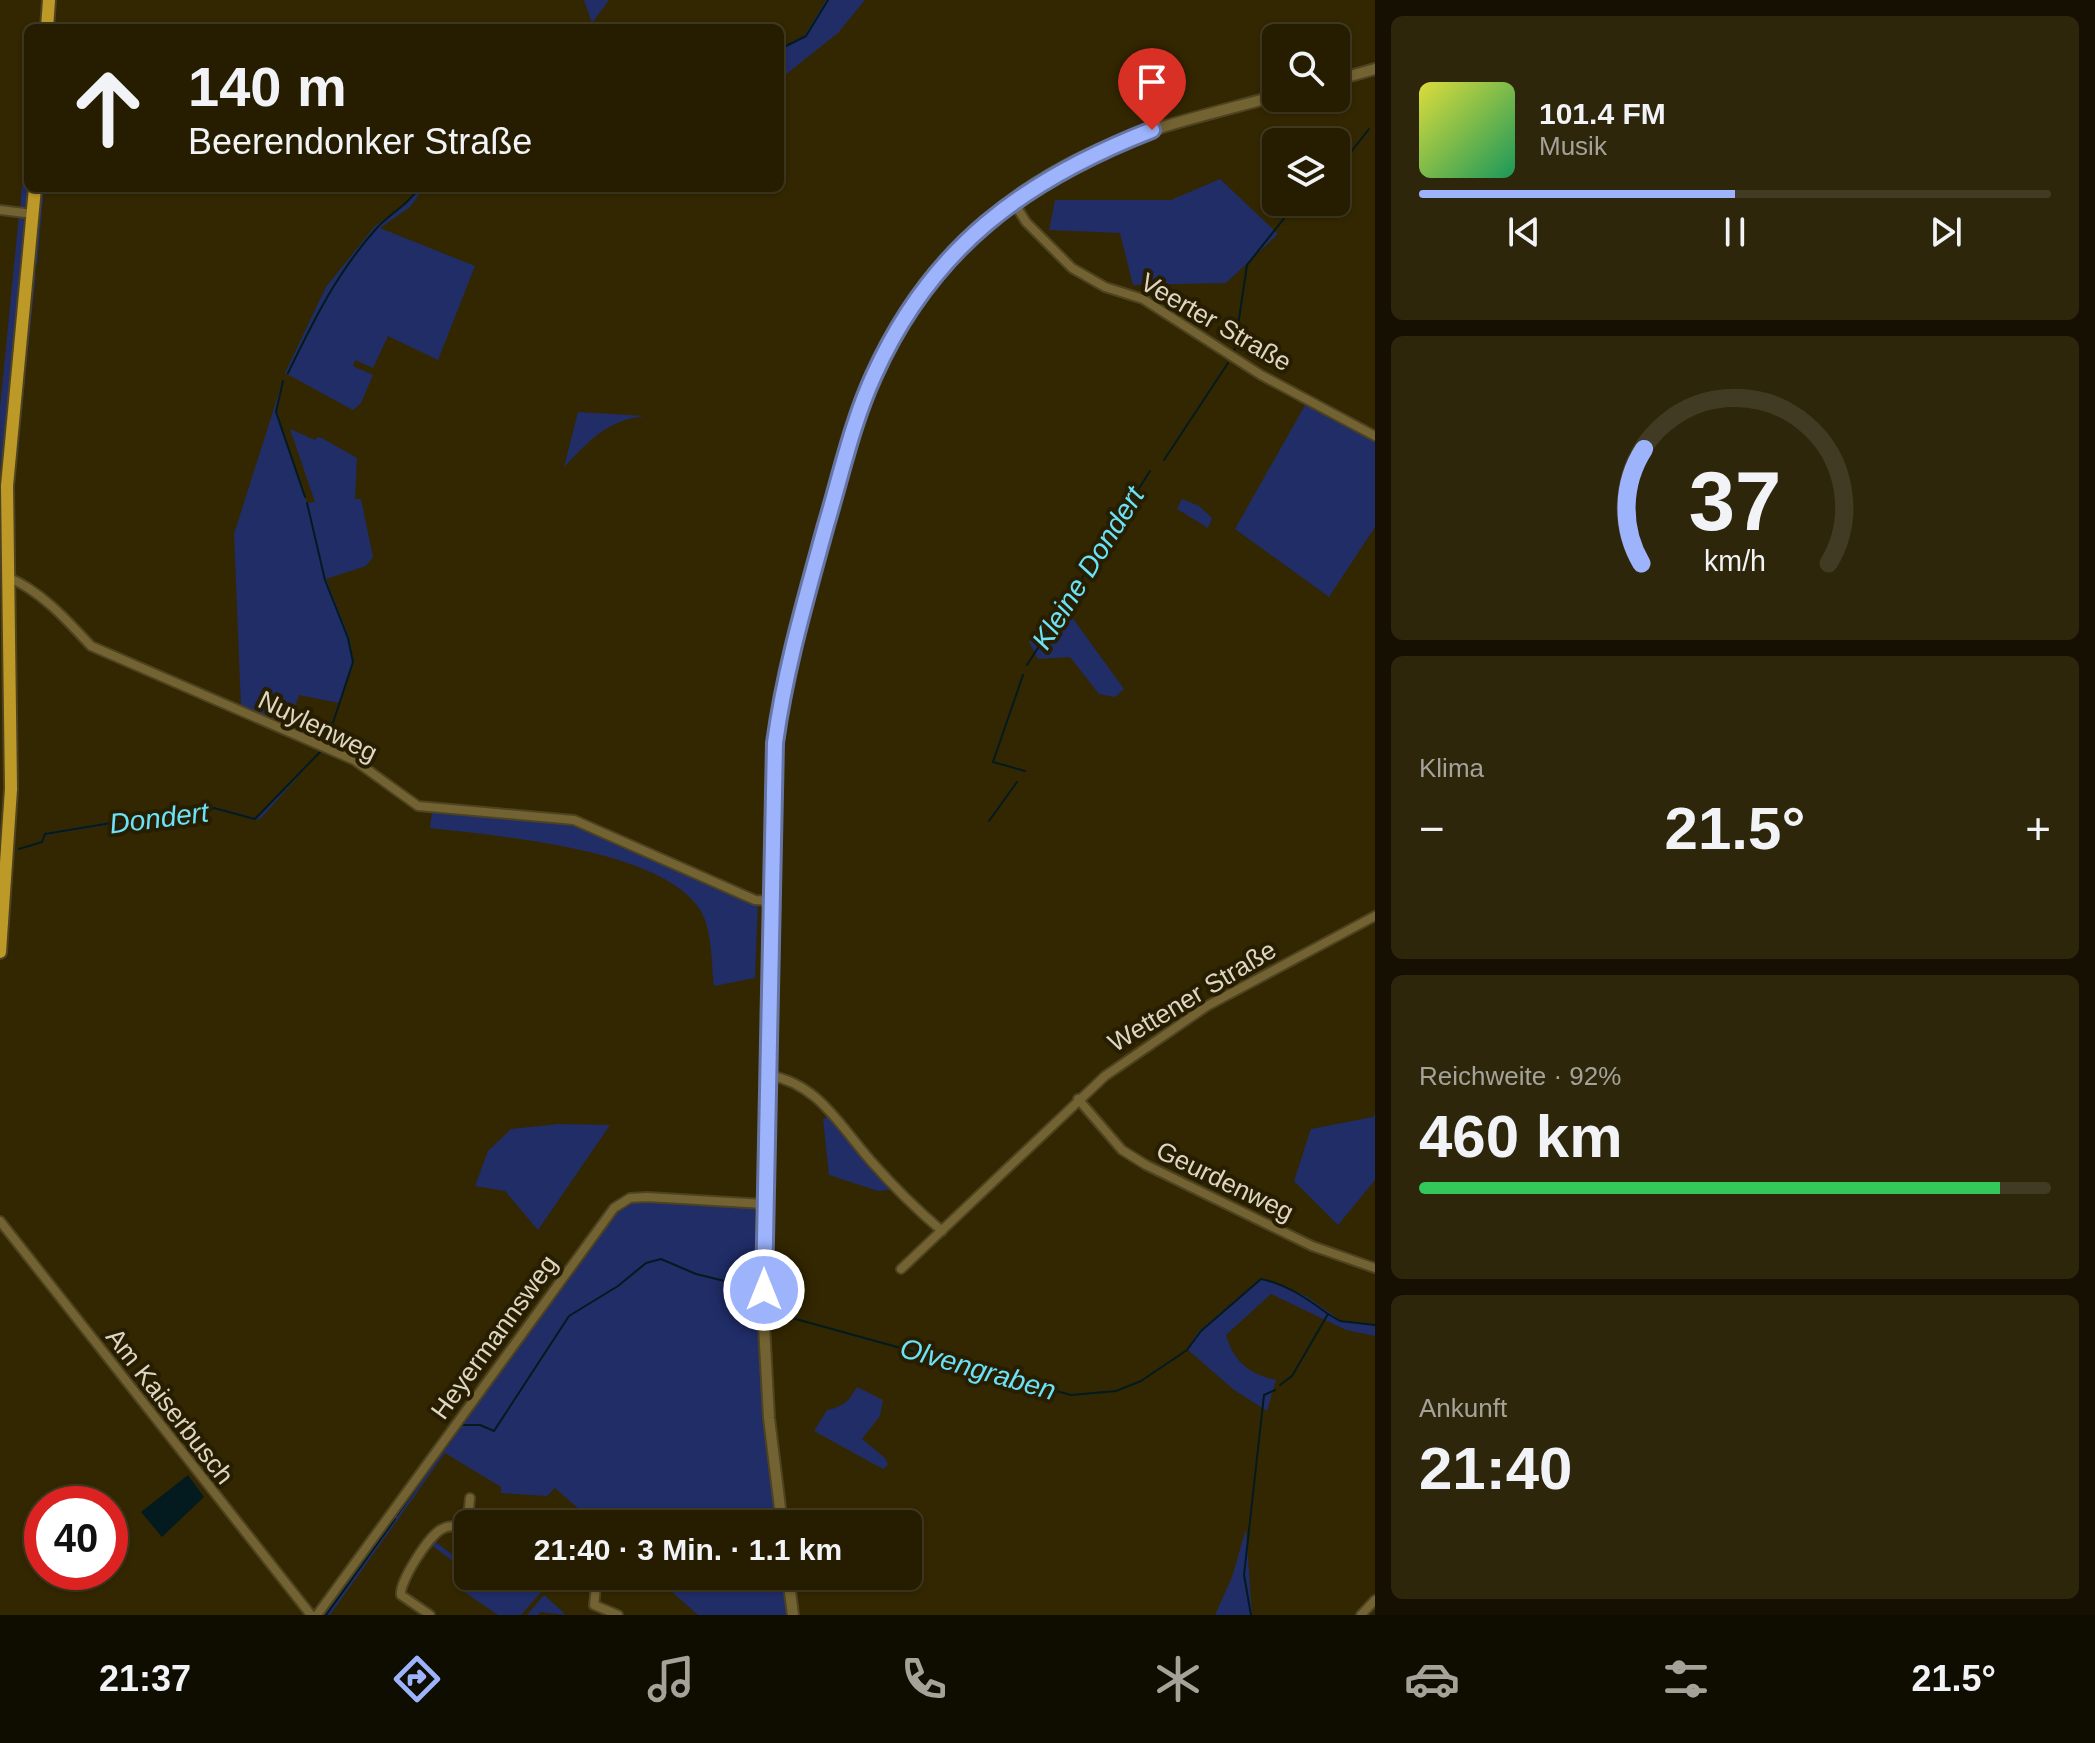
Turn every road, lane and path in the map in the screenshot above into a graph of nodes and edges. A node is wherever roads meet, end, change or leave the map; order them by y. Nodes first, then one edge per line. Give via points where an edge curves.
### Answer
1 (49, 0) edge
2 (47, 24) edge
3 (1375, 69) edge
4 (1350, 76) edge
5 (1262, 100) edge
6 (35, 192) edge
7 (1013, 201) junction
8 (0, 210) edge
9 (33, 214) junction
10 (1375, 436) edge
11 (6, 577) junction
12 (770, 901) junction
13 (1375, 916) edge
14 (0, 952) edge
15 (768, 1075) junction
16 (1078, 1099) junction
17 (764, 1204) junction
18 (0, 1221) edge
19 (942, 1231) junction
20 (1375, 1268) edge
21 (901, 1269) dead end
22 (470, 1498) dead end
23 (469, 1510) edge
24 (780, 1510) edge
25 (454, 1527) edge
26 (596, 1590) edge
27 (790, 1590) edge
28 (1375, 1600) edge
29 (311, 1615) edge
30 (317, 1615) edge
31 (430, 1615) edge
32 (618, 1615) edge
33 (793, 1615) edge
34 (1361, 1615) edge

1 - 2 main road
3 - 4 street
5 - 7 street via 1152,130 1090,154
6 - 9 main road
7 - 10 street, Veerter Straße via 1026,222 1072,268 1105,287 1143,299 1261,375
7 - 12 street via 932,279 867,393 790,657 774,757
8 - 9 street
9 - 11 main road via 7,486
11 - 12 street, Nuylenweg via 67,619 91,646 354,760 418,806 574,820 755,900
11 - 14 main road via 11,789
12 - 15 street
13 - 16 street, Wettener Straße via 1207,1006
15 - 17 street
15 - 19 street via 800,1084 820,1100 905,1199
16 - 19 street, Wettener Straße
16 - 20 street, Geurdenweg via 1122,1150 1146,1165 1312,1246
17 - 24 street via 763,1307
17 - 30 street, Heyermannsweg via 647,1197 630,1198 614,1208
18 - 29 street, Am Kaiserbusch
19 - 21 street, Wettener Straße
22 - 23 street
25 - 31 street via 436,1532 401,1583 401,1595
26 - 32 street via 594,1605
27 - 33 street
28 - 34 street

